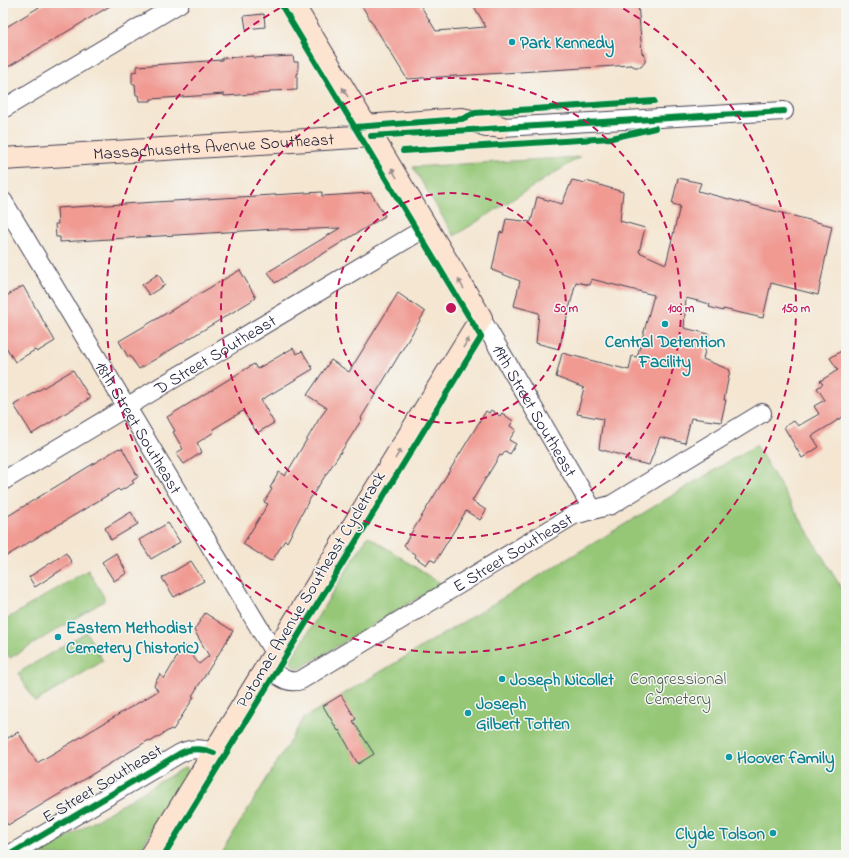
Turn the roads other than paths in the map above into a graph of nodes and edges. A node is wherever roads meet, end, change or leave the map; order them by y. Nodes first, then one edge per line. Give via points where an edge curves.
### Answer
1 (180, 3) edge
2 (292, 3) edge
3 (3, 109) edge
4 (784, 111) dead end
5 (500, 127) joint
6 (368, 131) junction
7 (3, 159) edge
8 (3, 201) edge
9 (427, 227) junction
10 (481, 318) junction
11 (127, 407) junction
12 (762, 413) dead end
13 (3, 481) edge
14 (593, 510) junction
15 (271, 661) junction
16 (214, 753) junction
17 (9, 855) edge
18 (151, 855) edge

1 - 3 street
6 -> 2 main road, 19th Street Southeast
4 - 5 street
5 - 6 main road, Massachusetts Avenue Southeast via 462,119
6 - 7 main road, Massachusetts Avenue Southeast
9 -> 6 main road, 19th Street Southeast
8 - 11 street, 18th Street Southeast
10 -> 9 main road, 19th Street Southeast
9 - 11 street, D Street Southeast
10 - 14 street, 19th Street Southeast
15 -> 10 main road
11 - 13 street, D Street Southeast
11 - 15 street, 18th Street Southeast
12 - 14 street, E Street Southeast via 611,505
14 - 15 street, E Street Southeast via 574,515 301,680 288,681
15 - 16 main road
16 - 17 street, E Street Southeast via 198,749 179,754
16 - 18 main road

